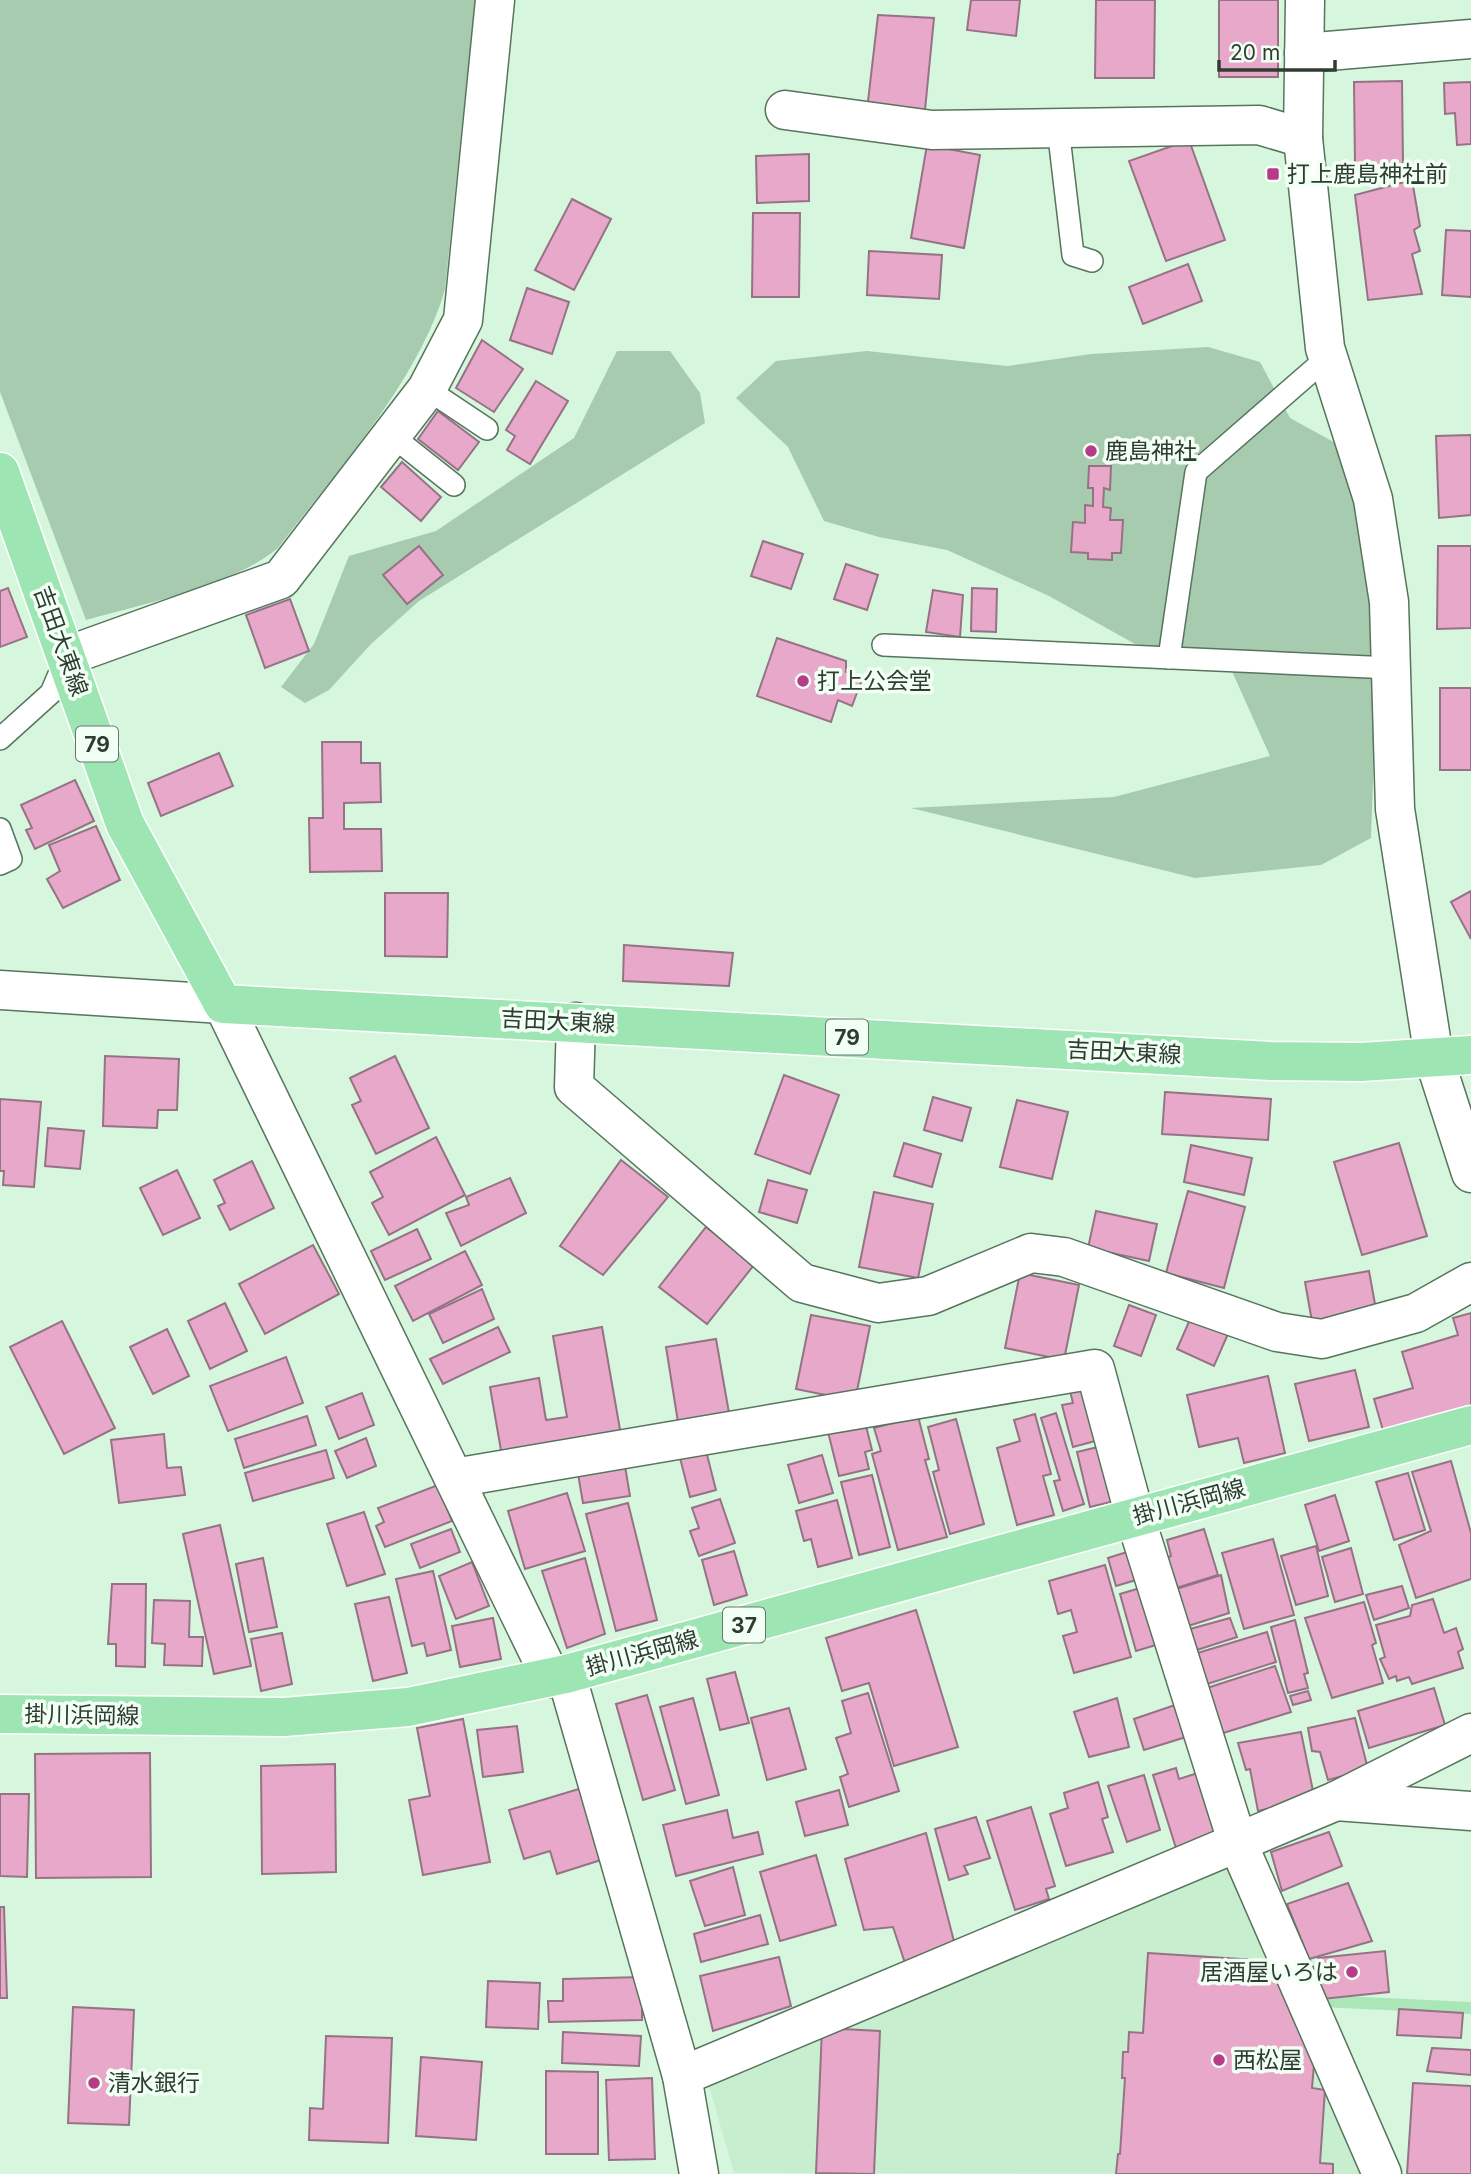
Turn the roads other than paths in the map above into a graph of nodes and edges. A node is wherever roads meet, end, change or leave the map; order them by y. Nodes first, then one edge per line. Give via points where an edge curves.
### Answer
1 (495, 0) edge
2 (1305, 0) edge
3 (1471, 39) edge
4 (1304, 53) junction
5 (785, 110) dead end
6 (1058, 128) junction
7 (1303, 138) junction
8 (1092, 261) dead end
9 (1328, 356) junction
10 (427, 389) junction
11 (487, 429) dead end
12 (391, 435) junction
13 (0, 472) edge
14 (454, 485) dead end
15 (883, 645) dead end
16 (67, 656) junction
17 (1169, 658) junction
18 (1391, 668) junction
19 (0, 739) edge
20 (0, 829) edge
21 (0, 864) edge
22 (0, 990) edge
23 (223, 1004) junction
24 (576, 1022) junction
25 (1471, 1055) edge
26 (1434, 1058) junction
27 (1471, 1172) edge
28 (1471, 1282) edge
29 (1471, 1425) edge
30 (454, 1478) junction
31 (1135, 1517) junction
32 (559, 1676) junction
33 (0, 1714) edge
34 (1471, 1733) edge
35 (1336, 1801) junction
36 (1471, 1811) edge
37 (1238, 1844) junction
38 (682, 2076) junction
39 (699, 2174) edge
40 (1382, 2174) edge

1 - 10 street via 463,320
2 - 4 street
3 - 4 street
4 - 7 street
5 - 6 street via 932,130
6 - 7 street via 1259,125
6 - 8 lane via 1073,255
7 - 9 street
9 - 17 lane via 1196,472
9 - 18 street via 1373,499 1388,601
10 - 11 lane
10 - 12 street
12 - 14 lane
12 - 16 street via 281,579
13 - 16 main road, 吉田大東線 / 79
15 - 17 lane
16 - 19 lane via 51,693
16 - 23 main road, 吉田大東線 / 79 via 125,824
17 - 18 lane
18 - 26 street via 1395,809
20 - 21 lane via 11,859
22 - 23 street
23 - 24 main road, 吉田大東線 / 79
23 - 30 street
24 - 26 main road, 吉田大東線 / 79 via 1271,1060
24 - 28 street via 574,1087 802,1283 878,1303 928,1296 1031,1253 1064,1256 1277,1332 1322,1339 1416,1313
25 - 26 main road, 吉田大東線 / 79
26 - 27 street
29 - 31 main road, 掛川浜岡線 / 37
30 - 31 street via 1095,1369
30 - 32 street
31 - 32 main road, 掛川浜岡線 / 37
31 - 37 street
32 - 33 main road, 掛川浜岡線 / 37 via 408,1707 284,1717
32 - 38 street
34 - 35 street
35 - 36 street
35 - 37 street
37 - 38 street
37 - 40 street
38 - 39 street

